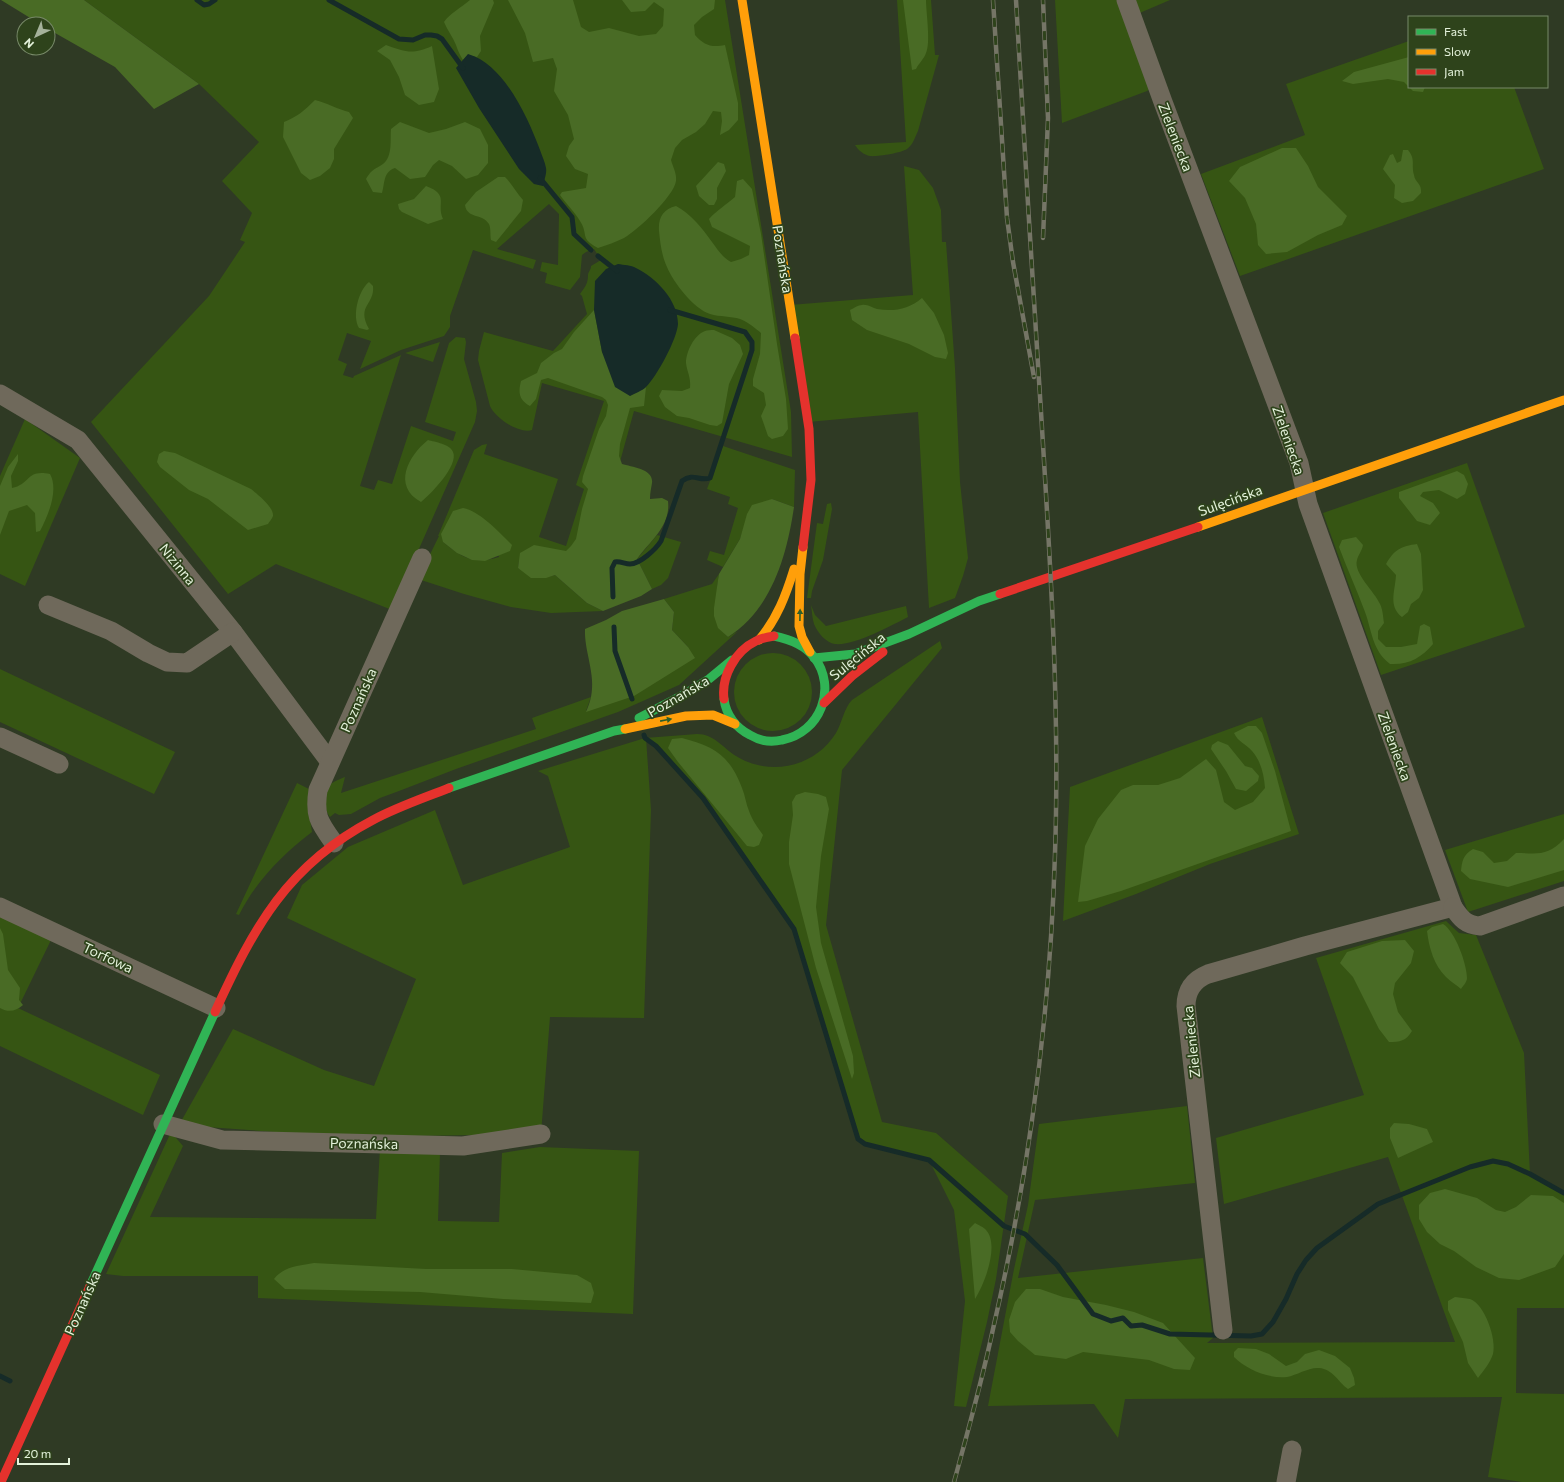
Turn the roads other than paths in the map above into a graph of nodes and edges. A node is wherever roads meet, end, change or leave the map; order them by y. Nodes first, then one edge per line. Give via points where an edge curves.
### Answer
1 (742, 0) edge
2 (1126, 0) edge
3 (0, 394) edge
4 (1564, 400) edge
5 (1305, 489) junction
6 (807, 520) junction
7 (422, 558) dead end
8 (48, 605) dead end
9 (233, 632) junction
10 (909, 634) junction
11 (759, 640) junction
12 (812, 655) junction
13 (737, 656) junction
14 (824, 704) junction
15 (735, 724) junction
16 (614, 731) junction
17 (0, 736) edge
18 (330, 762) junction
19 (59, 764) dead end
20 (334, 843) junction
21 (1564, 896) edge
22 (0, 907) edge
23 (1453, 907) junction
24 (216, 1008) junction
25 (163, 1124) junction
26 (541, 1134) dead end
27 (1223, 1330) dead end
28 (1292, 1450) dead end
29 (1, 1482) edge
30 (1286, 1482) edge

1 - 6 main road, Poznańska via 809,429 811,480
2 - 5 street, Zieleniecka via 1296,456
3 - 9 street, Nizinna via 78,440
4 - 5 main road, Sulęcińska
5 - 10 main road, Sulęcińska via 979,601
5 - 23 street, Zieleniecka via 1308,504
6 - 11 main road, Poznańska via 792,578 773,623
12 -> 6 main road, Poznańska via 802,637 800,626 800,574
7 - 18 street, Poznańska
8 - 9 street via 111,631 167,662 187,663
9 - 18 street, Nizinna
10 - 12 main road, Sulęcińska via 855,654 834,658
10 - 14 main road, Sulęcińska via 842,683
11 - 12 main road via 774,636 787,638 800,644
11 - 13 main road
12 - 14 main road via 822,672
13 - 15 main road via 730,665 723,688 729,714
13 - 16 main road, Poznańska via 709,679
14 - 15 main road via 811,727 796,738 783,741 758,740
16 -> 15 main road, Poznańska via 686,716 713,715
16 - 20 main road, Poznańska via 410,803 374,819
17 - 19 street
18 - 20 street, Poznańska via 318,790 316,810 322,827
20 - 24 main road, Poznańska via 299,873 270,908 246,946
21 - 23 street via 1480,926 1471,926 1465,922
22 - 24 street, Torfowa
23 - 27 street, Zieleniecka via 1208,974 1191,987 1186,1006
24 - 25 main road, Poznańska
25 - 26 street, Poznańska via 222,1140 463,1146
25 - 29 main road, Poznańska
28 - 30 street

